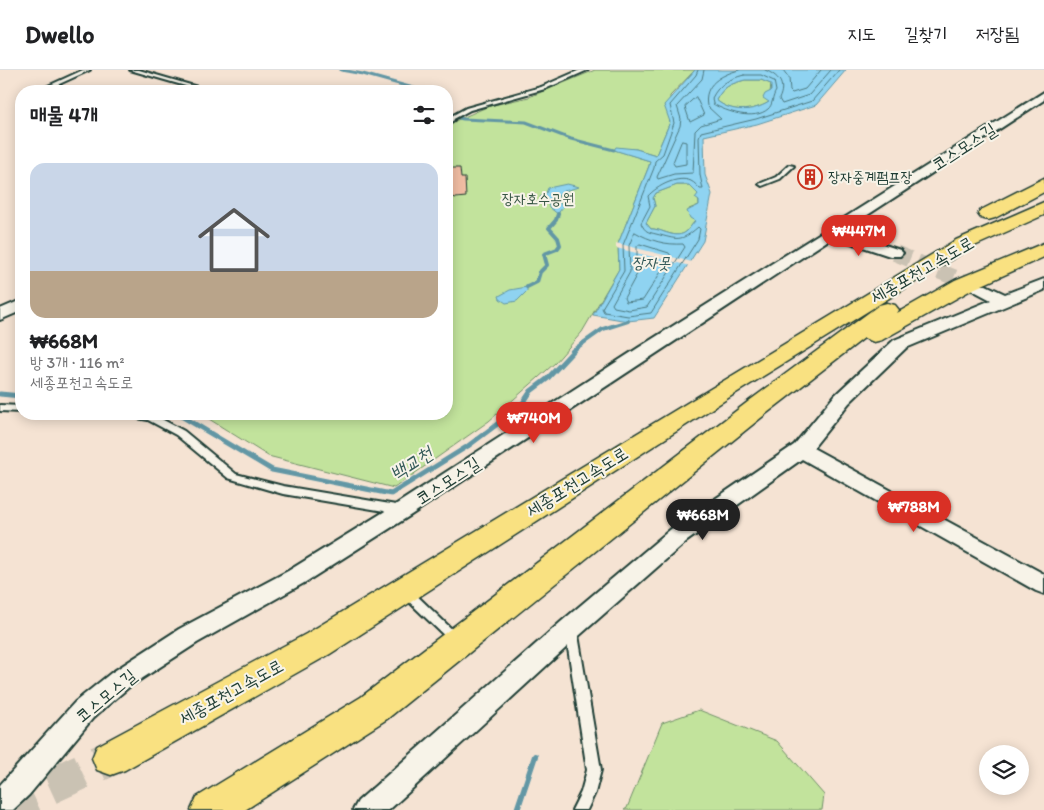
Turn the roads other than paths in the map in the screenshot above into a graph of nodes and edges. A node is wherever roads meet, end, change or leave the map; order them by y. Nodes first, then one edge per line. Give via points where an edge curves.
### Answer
1 (87, 70) edge
2 (133, 70) edge
3 (585, 70) edge
4 (53, 85) edge
5 (187, 85) edge
6 (1044, 95) edge
7 (453, 117) edge
8 (791, 166) dead end
9 (762, 184) dead end
10 (1044, 184) edge
11 (1044, 208) edge
12 (1044, 224) edge
13 (833, 232) junction
14 (1044, 249) edge
15 (895, 253) tunnel mouth
16 (1044, 284) edge
17 (980, 288) tunnel mouth
18 (1004, 300) junction
19 (15, 308) edge
20 (0, 315) edge
21 (727, 388) junction
22 (758, 407) junction
23 (0, 408) edge
24 (15, 409) edge
25 (157, 420) edge
26 (801, 450) junction
27 (403, 510) junction
28 (1044, 585) edge
29 (405, 591) junction
30 (571, 628) junction
31 (459, 642) junction
32 (111, 758) tunnel mouth
33 (9, 800) edge
34 (212, 810) edge
35 (368, 810) edge
36 (579, 810) edge

1 - 4 lane
2 - 5 lane
3 - 7 lane via 543,88 468,109
6 - 13 street, 코스모스길
8 - 9 lane via 778,178
10 - 21 highway via 914,253 855,289 792,334
11 - 21 highway, 세종포천고속도로 via 963,244
12 - 22 highway, 세종포천고속도로 via 987,250 902,299
13 - 15 street
13 - 27 street, 코스모스길
14 - 22 highway via 922,306 866,339 793,389
16 - 18 street
17 - 18 street
18 - 26 street via 900,344 842,399
19 - 20 street
21 - 29 highway, 세종포천고속도로
22 - 31 highway, 세종포천고속도로
23 - 24 lane
25 - 27 lane via 180,432 232,476 282,490
26 - 28 street
26 - 30 street via 679,535
27 - 33 street, 코스모스길 via 296,577 188,636 120,680 84,710
29 - 31 lane
29 - 32 highway, 세종포천고속도로 via 318,644
30 - 35 street
30 - 36 lane via 594,770
31 - 34 highway, 세종포천고속도로 via 374,708

